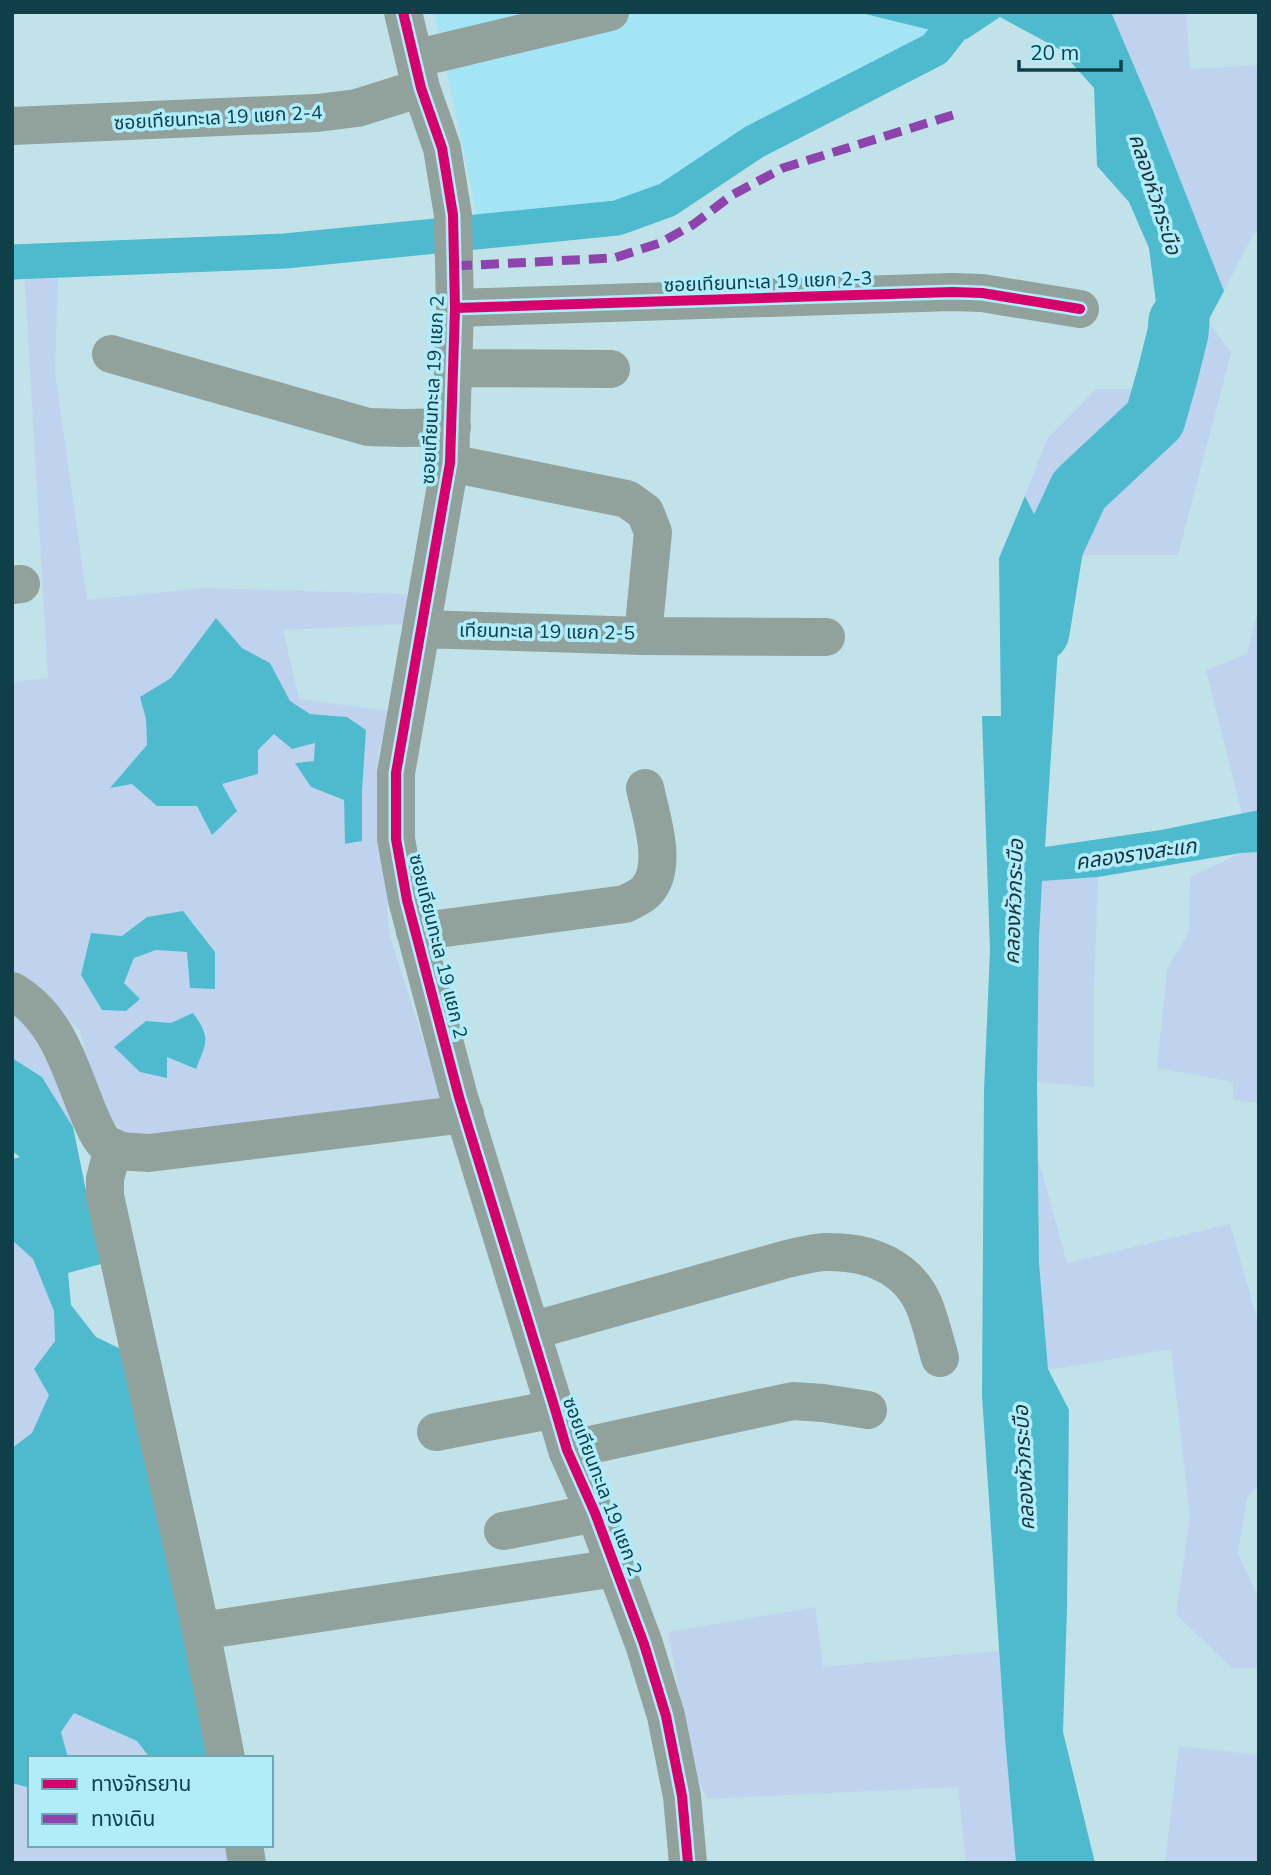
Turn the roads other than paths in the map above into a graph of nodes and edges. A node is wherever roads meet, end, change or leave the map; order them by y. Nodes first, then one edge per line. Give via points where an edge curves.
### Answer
1 (403, 12) edge
2 (610, 12) edge
3 (418, 74) junction
4 (12, 126) edge
5 (455, 309) junction
6 (1080, 309) dead end
7 (111, 354) dead end
8 (454, 368) junction
9 (611, 369) dead end
10 (451, 445) junction
11 (421, 629) junction
12 (643, 636) junction
13 (826, 637) dead end
14 (645, 788) dead end
15 (415, 932) junction
16 (12, 991) edge
17 (465, 1114) junction
18 (113, 1147) junction
19 (531, 1331) junction
20 (940, 1358) dead end
21 (555, 1409) junction
22 (868, 1410) dead end
23 (436, 1432) dead end
24 (567, 1450) junction
25 (595, 1513) junction
26 (503, 1531) dead end
27 (615, 1568) junction
28 (201, 1631) junction
29 (226, 1756) edge
30 (688, 1863) edge

1 - 3 street, ซอยเทียนทะเล 19 แยก 2
2 - 3 street, ซอยเทียนทะเล 19 แยก 2-4
3 - 4 street, ซอยเทียนทะเล 19 แยก 2-4 via 357,108
3 - 5 street, ซอยเทียนทะเล 19 แยก 2 via 442,148 453,215
5 - 6 street, ซอยเทียนทะเล 19 แยก 2-3 via 952,292
5 - 8 street, ซอยเทียนทะเล 19 แยก 2
7 - 10 street, เทียนทะเล 19 แยก 2-5 via 368,427 403,428
8 - 9 street
8 - 10 street, ซอยเทียนทะเล 19 แยก 2
10 - 11 street, ซอยเทียนทะเล 19 แยก 2
10 - 12 street, เทียนทะเล 19 แยก 2-5 via 627,499 645,512 653,532
11 - 12 street, เทียนทะเล 19 แยก 2-5
11 - 15 street, ซอยเทียนทะเล 19 แยก 2 via 396,773 396,839
12 - 13 street
14 - 15 street via 657,853 657,873 647,891 625,904
15 - 17 street, ซอยเทียนทะเล 19 แยก 2
16 - 18 street via 28,1000 54,1032 95,1128
17 - 18 street via 149,1153
17 - 19 street, ซอยเทียนทะเล 19 แยก 2
18 - 28 street via 106,1196
19 - 20 street via 828,1251 888,1264 910,1280 924,1305
19 - 21 street, ซอยเทียนทะเล 19 แยก 2
21 - 23 street
21 - 24 street, ซอยเทียนทะเล 19 แยก 2
22 - 24 street via 793,1401
24 - 25 street, ซอยเทียนทะเล 19 แยก 2
25 - 26 street
25 - 27 street, ซอยเทียนทะเล 19 แยก 2
27 - 28 street
27 - 30 street, ซอยเทียนทะเล 19 แยก 2 via 666,1716 682,1796
28 - 29 street

